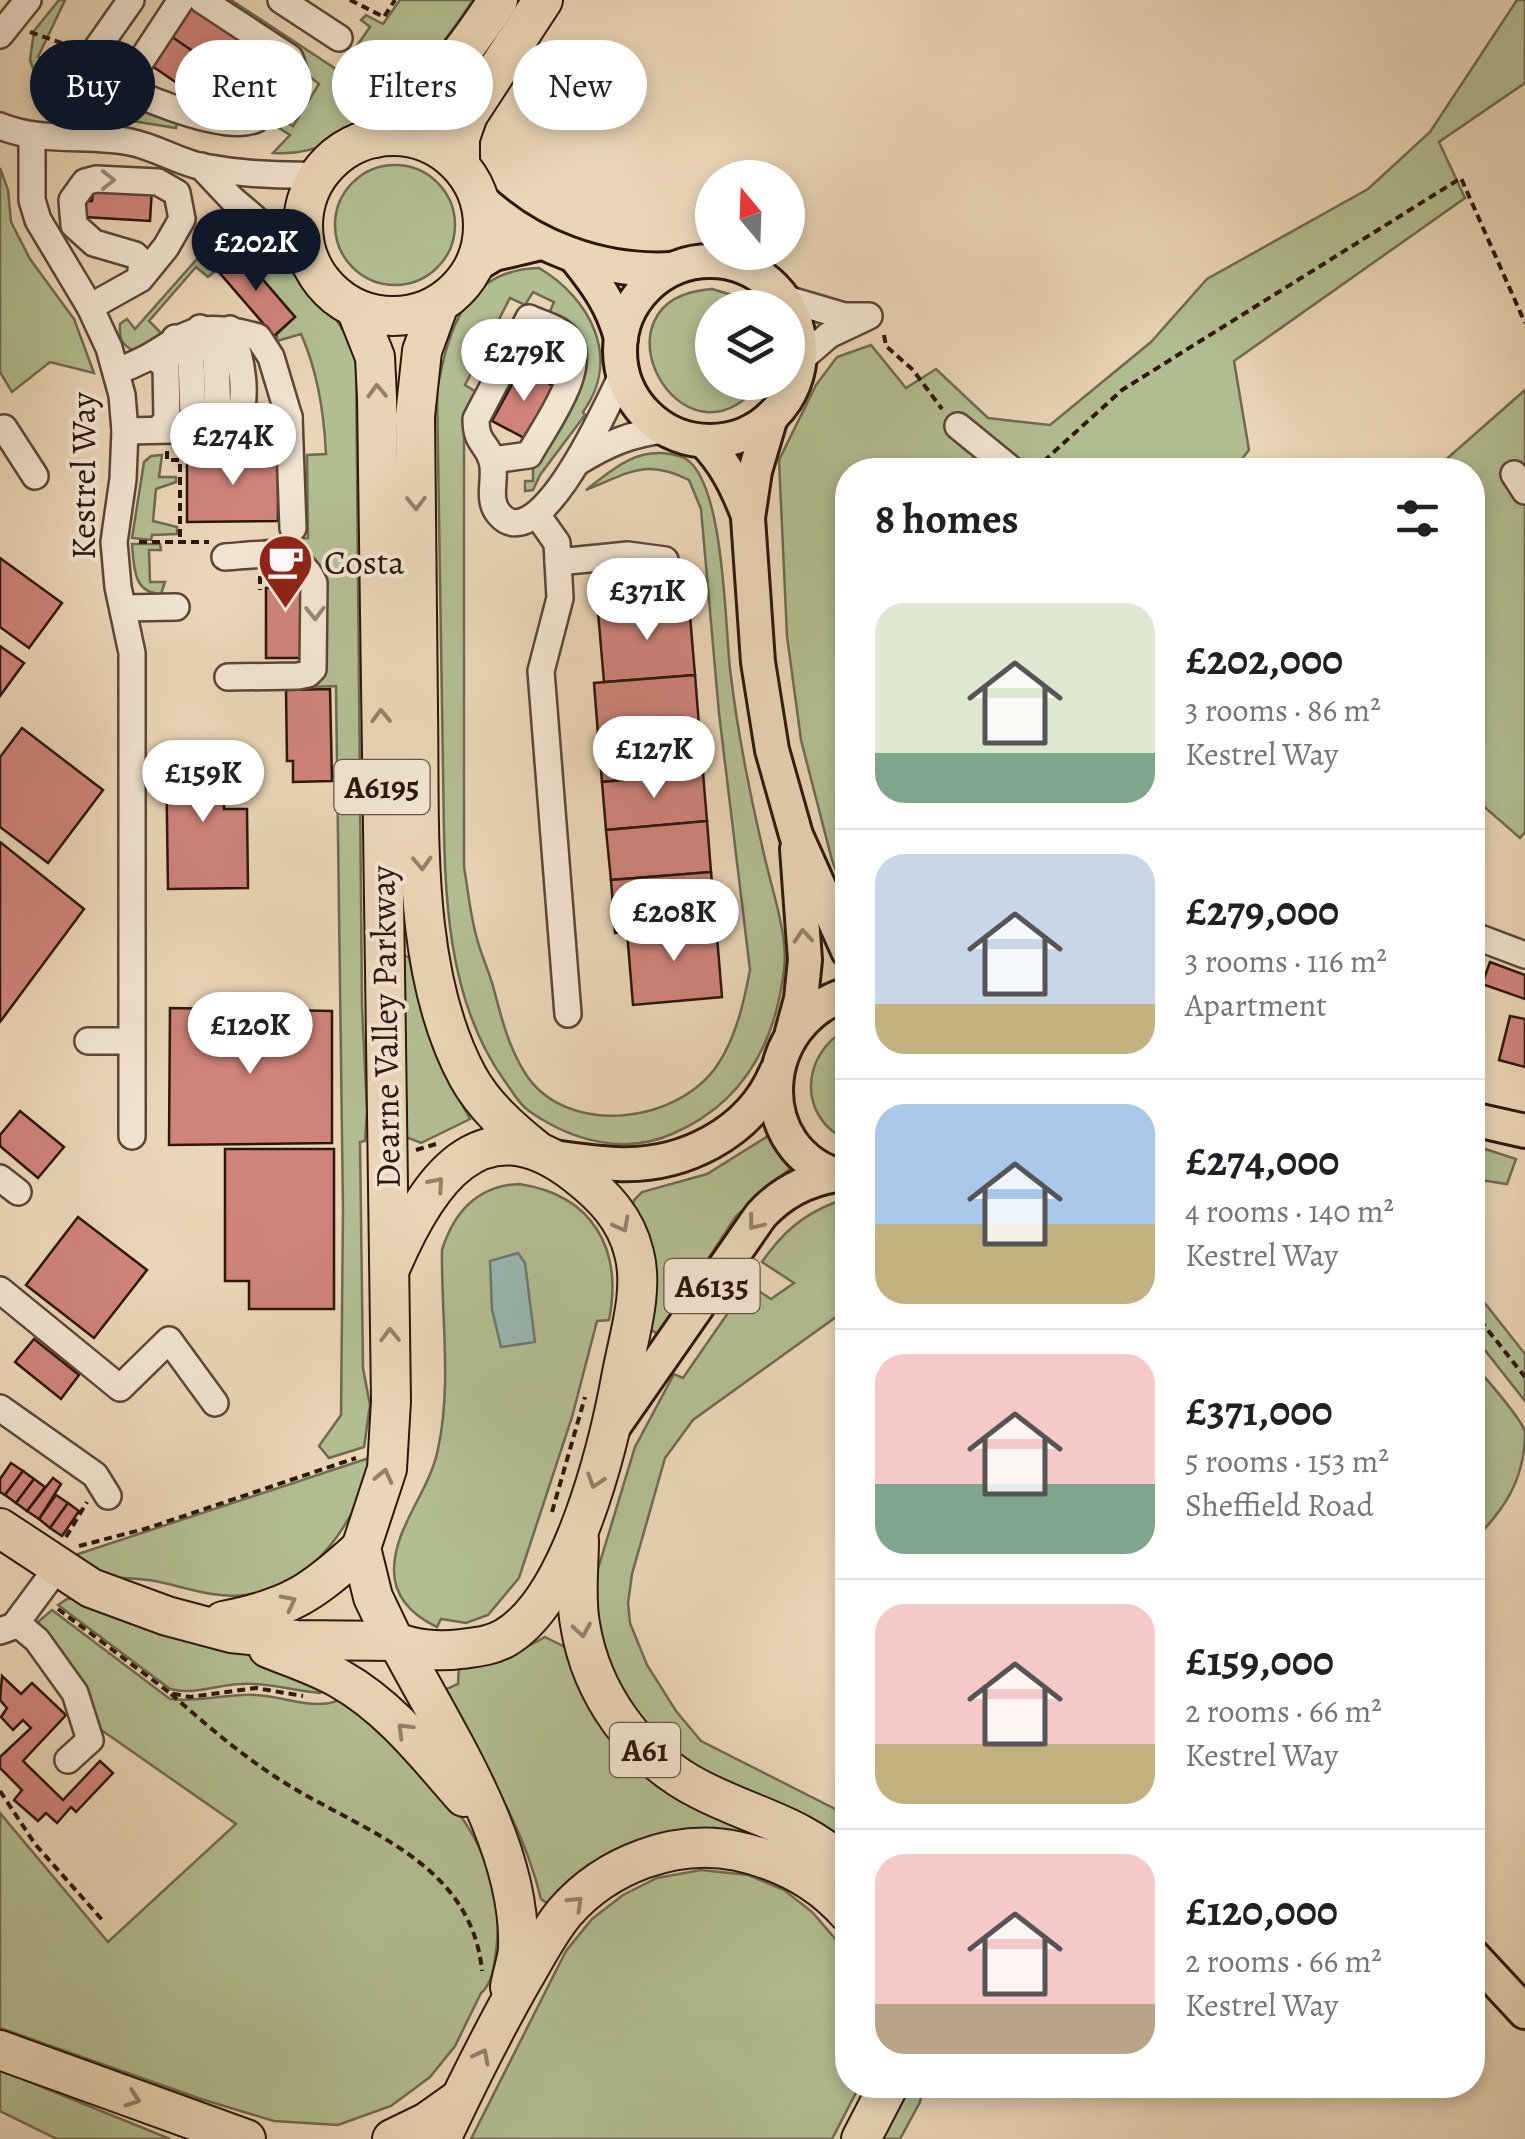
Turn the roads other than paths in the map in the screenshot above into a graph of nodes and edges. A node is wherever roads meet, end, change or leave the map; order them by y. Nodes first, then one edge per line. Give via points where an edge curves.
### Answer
1 (28, 0) edge
2 (131, 0) edge
3 (181, 0) edge
4 (202, 0) edge
5 (281, 0) edge
6 (498, 0) edge
7 (544, 0) edge
8 (4, 30) edge
9 (339, 38) dead end
10 (103, 40) edge
11 (155, 40) edge
12 (155, 101) edge
13 (0, 126) edge
14 (32, 136) junction
15 (375, 138) junction
16 (201, 166) junction
17 (460, 166) junction
18 (319, 174) junction
19 (479, 198) junction
20 (541, 243) junction
21 (576, 258) junction
22 (474, 266) junction
23 (313, 268) junction
24 (672, 269) junction
25 (140, 279) junction
26 (775, 290) edge
27 (439, 304) junction
28 (805, 304) edge
29 (90, 307) junction
30 (356, 309) junction
31 (200, 328) junction
32 (230, 329) junction
33 (258, 337) junction
34 (175, 338) junction
35 (621, 338) junction
36 (805, 356) edge
37 (154, 357) junction
38 (117, 371) junction
39 (622, 372) junction
40 (784, 400) edge
41 (289, 416) junction
42 (771, 417) junction
43 (958, 426) road end
44 (264, 428) junction
45 (2, 429) edge
46 (192, 429) junction
47 (666, 430) junction
48 (125, 432) junction
49 (704, 441) junction
50 (997, 458) edge
51 (492, 460) junction
52 (576, 463) junction
53 (34, 476) dead end
54 (538, 516) junction
55 (748, 518) junction
56 (293, 528) dead end
57 (224, 557) dead end
58 (558, 562) junction
59 (667, 594) dead end
60 (124, 608) junction
61 (176, 608) dead end
62 (228, 676) dead end
63 (796, 835) junction
64 (835, 922) edge
65 (1485, 939) edge
66 (1525, 955) edge
67 (835, 1000) edge
68 (568, 1014) dead end
69 (792, 1032) junction
70 (88, 1041) dead end
71 (131, 1041) junction
72 (776, 1072) junction
73 (1485, 1122) edge
74 (1525, 1131) edge
75 (132, 1136) dead end
76 (545, 1153) junction
77 (835, 1172) edge
78 (835, 1177) edge
79 (390, 1268) junction
80 (0, 1290) edge
81 (215, 1403) dead end
82 (0, 1408) edge
83 (612, 1429) junction
84 (104, 1489) road end
85 (564, 1526) junction
86 (0, 1528) edge
87 (361, 1548) junction
88 (48, 1568) junction
89 (216, 1629) junction
90 (8, 1632) edge
91 (396, 1643) junction
92 (68, 1760) dead end
93 (492, 1829) junction
94 (835, 1856) edge
95 (835, 1902) edge
96 (1485, 1969) edge
97 (1525, 2012) edge
98 (503, 2013) junction
99 (0, 2050) edge
100 (461, 2098) junction
101 (882, 2098) edge
102 (246, 2139) edge
103 (392, 2139) edge
104 (441, 2139) edge
105 (861, 2139) edge

1 - 8 street
2 - 10 street
3 - 11 street
4 - 12 street via 290,58 294,70 252,121 206,118
5 - 9 street
6 - 15 highway via 440,80
7 - 17 highway via 468,115
13 - 14 street
14 - 16 street via 128,142
14 - 29 street, Kestrel Way via 38,220
15 - 17 highway via 421,141
15 - 18 highway
16 - 18 street
16 - 23 street
17 - 19 highway
18 - 23 highway via 303,220
19 - 20 main road
19 - 22 highway via 483,233
20 - 21 main road
20 - 22 main road
21 - 24 main road
21 - 35 main road via 602,290
22 - 27 highway, A6195
23 - 30 highway, A6195
24 - 26 main road via 733,264
24 - 35 main road via 638,296
25 -> 25 street via 142,262 135,255 103,248 74,225 72,200 85,182 158,182 177,193 182,219
25 - 29 street
27 - 30 highway via 398,316
27 -> 76 highway, Dearne Valley Parkway / A6195 via 422,352 414,416 426,936 448,1027 469,1078 482,1098
28 - 36 street via 869,316 829,334
29 - 38 street, Kestrel Way
79 -> 30 highway, Dearne Valley Parkway / A6195 via 377,397 375,358
31 - 32 street
31 - 34 street
31 - 46 street via 216,357 218,416
32 - 33 street
32 - 46 street via 240,354 242,415
33 - 41 street
33 - 44 street via 266,374
34 - 37 street
34 - 46 street via 191,360
35 - 39 main road
37 - 38 street
37 - 46 street via 166,366 168,420
38 - 48 street, Kestrel Way
39 - 47 main road via 632,397
39 - 52 street
40 - 42 main road
41 - 44 street
41 - 56 street
42 - 49 main road via 740,436
42 - 55 main road
43 - 50 street
44 - 46 street
45 - 53 street
46 - 48 street
47 - 49 main road
47 - 52 street via 626,437
48 - 60 street, Kestrel Way via 114,542
49 - 55 main road via 733,478
51 - 51 street via 476,436 476,419 529,318 564,334 576,352 573,374 528,455
51 - 54 street via 500,516 527,522
52 - 54 street
54 - 58 street via 557,543
55 - 63 main road via 758,662 772,750
57 -> 62 street via 281,554 314,583 313,669 298,676
58 - 59 street via 628,554 665,560
58 - 68 street via 560,598 540,671
60 - 61 street
60 - 71 street, Kestrel Way via 132,653
63 - 64 main road
69 -> 63 main road via 805,960
65 - 66 street
67 - 69 main road
69 - 72 main road
70 - 71 street
71 - 75 street, Kestrel Way
72 - 76 main road via 746,1118 692,1152 643,1164
72 - 77 main road via 777,1104 788,1134 809,1159
73 - 74 main road
79 -> 76 highway, A61 via 419,1206 451,1168 498,1148
76 -> 83 highway, A61 via 610,1204 634,1252 634,1308
78 -> 83 main road, A6135 via 793,1189 761,1214
87 -> 79 highway, A61 via 390,1448
80 - 81 street via 120,1388 168,1340
82 - 84 street
83 -> 85 highway, A61
85 - 91 highway, A61 via 544,1597 504,1639 447,1651
85 -> 94 highway, A61 via 586,1653 638,1744 684,1780 790,1826
86 - 88 highway, A61
89 -> 87 highway, A61 via 269,1612 320,1584
87 - 91 highway via 373,1597
88 - 89 highway, A61 via 139,1607
88 - 90 street
89 - 91 highway, A61
93 -> 89 highway via 405,1730 341,1680
90 - 92 street via 37,1640 74,1693 90,1740
91 - 93 highway
93 - 98 highway via 510,1879 518,1951
98 -> 95 highway via 566,1912 610,1875 650,1856 700,1849 751,1854 799,1873
96 - 97 main road
100 -> 98 highway
99 -> 102 highway
100 - 103 highway
100 - 104 highway
101 - 105 highway

